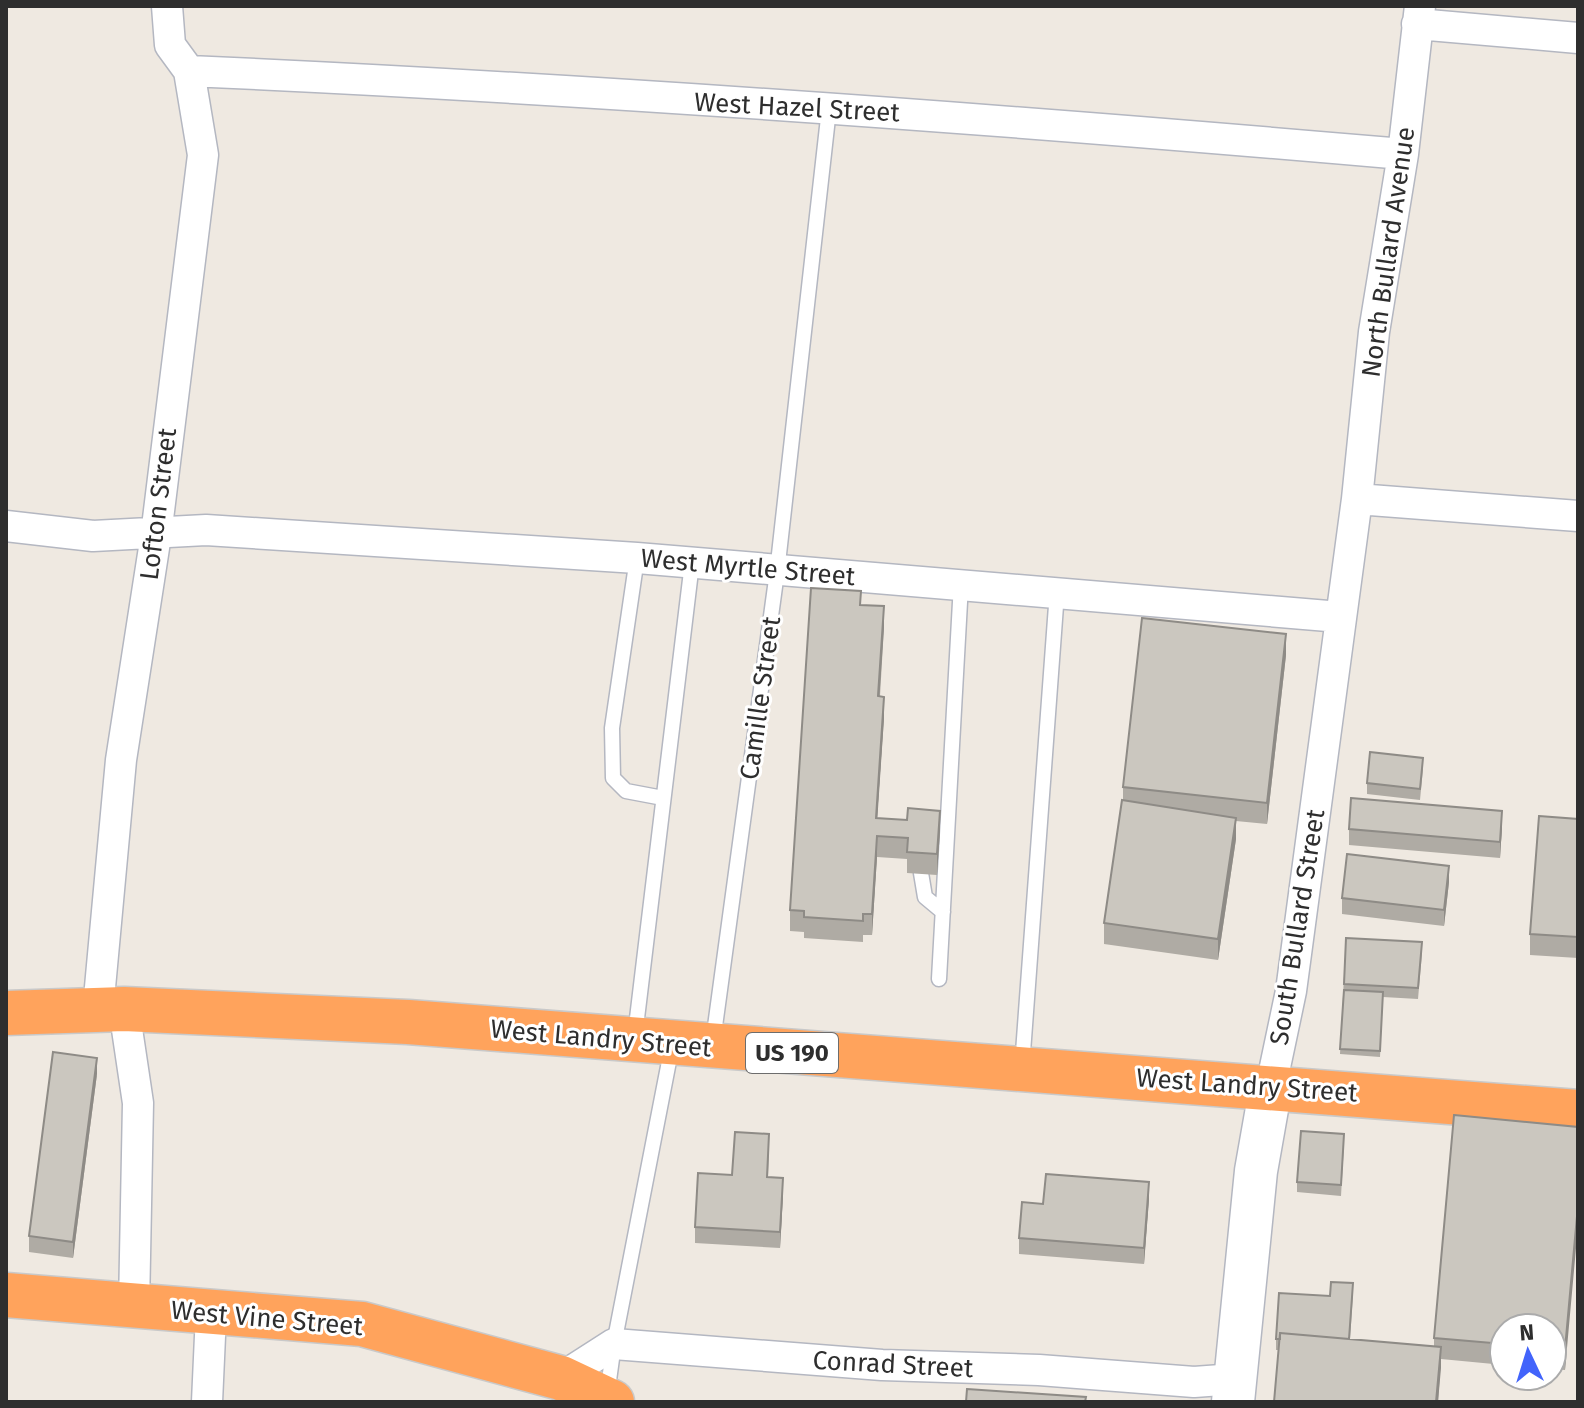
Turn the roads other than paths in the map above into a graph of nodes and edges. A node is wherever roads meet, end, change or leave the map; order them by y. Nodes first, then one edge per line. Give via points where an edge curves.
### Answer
1 (167, 6) edge
2 (1419, 15) edge
3 (1578, 38) edge
4 (189, 71) junction
5 (829, 109) junction
6 (1403, 154) junction
7 (1357, 499) junction
8 (1578, 516) edge
9 (6, 526) edge
10 (156, 535) junction
11 (637, 558) junction
12 (692, 563) junction
13 (777, 572) junction
14 (961, 584) junction
15 (1057, 591) junction
16 (1340, 617) junction
17 (663, 798) junction
18 (949, 808) junction
19 (935, 817) edge
20 (921, 873) edge
21 (943, 912) junction
22 (939, 979) dead end
23 (111, 1009) junction
24 (6, 1013) edge
25 (673, 1044) junction
26 (1022, 1069) junction
27 (1271, 1086) junction
28 (1578, 1112) edge
29 (6, 1295) edge
30 (134, 1307) junction
31 (211, 1314) junction
32 (614, 1344) junction
33 (561, 1378) junction
34 (1234, 1390) edge
35 (609, 1400) edge
36 (207, 1402) edge

1 - 4 street, Lofton Street via 170,45
2 - 3 street
2 - 6 street, North Bullard Avenue
4 - 5 street, West Hazel Street via 501,85
4 - 10 street, Lofton Street via 203,155
5 - 6 street, West Hazel Street
5 - 13 lane, Camille Street
6 - 7 street, North Bullard Avenue via 1374,332
7 - 8 street
7 - 16 street, South Bullard Street
9 - 10 street, West Myrtle Street via 93,536
10 - 11 street, West Myrtle Street via 206,530
10 - 23 street, Lofton Street via 121,760
11 - 12 street, West Myrtle Street
11 - 17 lane via 612,728 613,778 626,791
12 - 13 street, West Myrtle Street
12 - 17 lane
13 - 14 street, West Myrtle Street
13 - 25 lane, Camille Street
14 - 15 street, West Myrtle Street
14 - 18 lane
15 - 16 street, West Myrtle Street
15 - 26 lane
16 - 27 street, South Bullard Street via 1291,991
17 - 25 lane
18 - 19 lane
18 - 21 lane
20 - 21 lane via 925,897
21 - 22 lane
23 - 24 highway, West Landry Street / US 190
23 - 25 highway, West Landry Street / US 190 via 408,1022
23 - 30 street, Lofton Street via 138,1103
25 - 26 highway, West Landry Street / US 190
25 - 32 lane, Camille Street
26 - 27 highway, West Landry Street / US 190
27 - 28 highway, West Landry Street / US 190
27 - 34 main road, South Bullard Street via 1256,1171
29 - 30 highway, West Vine Street
30 - 31 highway, West Vine Street
31 - 33 highway, West Vine Street via 362,1324
31 - 36 street
32 - 33 street
32 - 34 street, Conrad Street via 882,1365 1039,1370
32 - 35 lane, Camille Street
33 - 35 highway, West Vine Street

